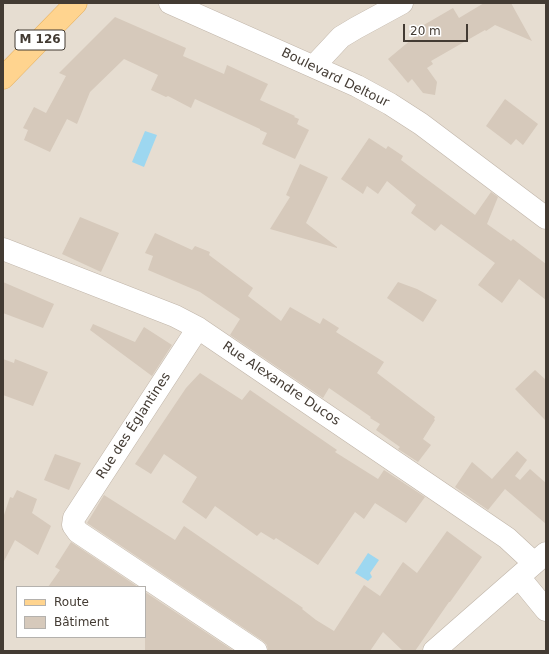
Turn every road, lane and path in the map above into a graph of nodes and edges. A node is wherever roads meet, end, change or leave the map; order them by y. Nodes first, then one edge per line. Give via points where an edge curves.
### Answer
1 (76, 3) edge
2 (170, 3) edge
3 (402, 3) edge
4 (314, 66) junction
5 (3, 78) edge
6 (546, 218) edge
7 (3, 249) edge
8 (198, 328) junction
9 (533, 564) edge
10 (546, 610) edge
11 (256, 651) edge
12 (434, 651) edge

1 - 5 main road, M 126
2 - 4 street, Boulevard Deltour
3 - 4 street via 342,37
4 - 6 street, Boulevard Deltour via 357,86 421,124
7 - 8 street, Rue Alexandre Ducos via 175,316
8 - 9 street, Rue Alexandre Ducos via 507,538
8 - 11 street, Rue des Églantines via 74,518 73,525 78,532
9 - 10 street, Rue Alexandre Ducos
9 - 12 street

